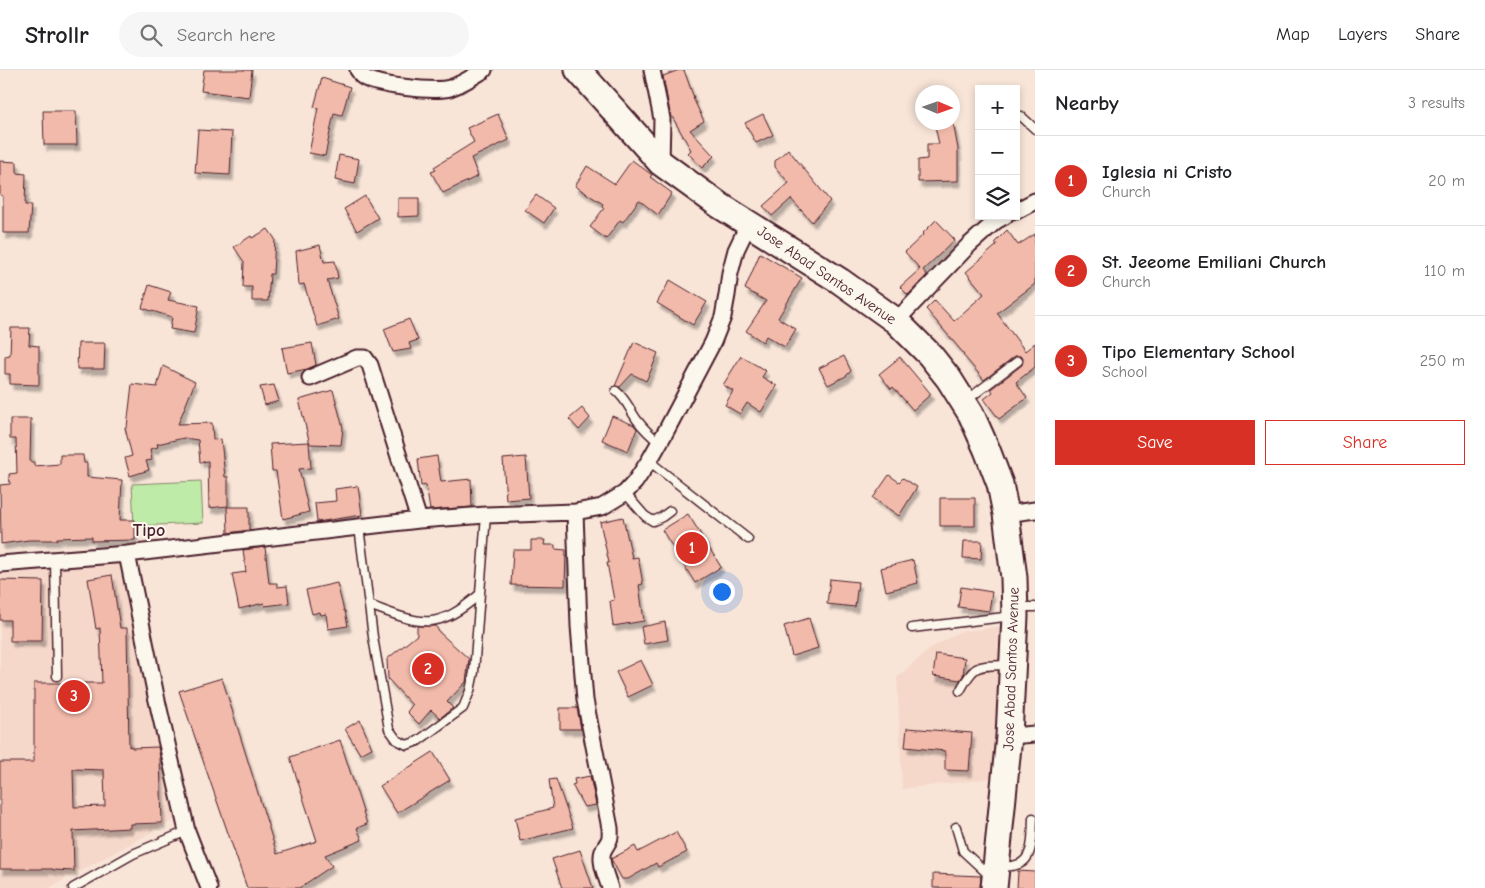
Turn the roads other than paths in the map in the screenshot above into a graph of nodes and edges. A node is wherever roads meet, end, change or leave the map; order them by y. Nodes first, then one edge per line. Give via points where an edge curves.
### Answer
1 (358, 70) edge
2 (484, 70) edge
3 (578, 70) edge
4 (652, 70) edge
5 (1021, 116) dead end
6 (1035, 129) edge
7 (661, 163) junction
8 (1035, 201) edge
9 (1020, 209) edge
10 (998, 220) edge
11 (749, 223) junction
12 (896, 321) junction
13 (1018, 361) dead end
14 (310, 378) dead end
15 (616, 391) dead end
16 (963, 402) junction
17 (660, 443) junction
18 (649, 461) junction
19 (625, 493) junction
20 (1035, 510) edge
21 (575, 512) junction
22 (670, 512) dead end
23 (1006, 514) junction
24 (486, 515) junction
25 (418, 520) junction
26 (359, 527) junction
27 (748, 539) dead end
28 (127, 554) junction
29 (55, 561) junction
30 (0, 564) edge
31 (480, 594) junction
32 (369, 605) junction
33 (1022, 610) edge
34 (912, 628) dead end
35 (1012, 665) junction
36 (57, 676) dead end
37 (960, 691) dead end
38 (1035, 734) edge
39 (1009, 736) junction
40 (1033, 818) dead end
41 (956, 827) dead end
42 (187, 831) junction
43 (995, 878) edge
44 (73, 888) edge
45 (209, 888) edge
46 (610, 888) edge

1 - 2 street via 363,77 381,84 427,89 448,88
3 - 7 highway, Jose Abad Santos Avenue
4 - 7 street via 662,119
5 - 6 lane
7 - 11 highway, Jose Abad Santos Avenue via 718,205
8 - 9 street
10 - 12 street via 969,245
11 - 12 highway, Jose Abad Santos Avenue
11 - 17 street via 736,250 722,317 713,342
12 - 16 highway, Jose Abad Santos Avenue via 930,354
13 - 16 lane
14 - 25 street via 357,358 365,358 370,365
15 - 17 lane via 646,431
16 - 23 highway, Jose Abad Santos Avenue via 987,450 1000,484
17 - 18 street
18 - 19 street
18 - 27 lane
19 - 21 street via 602,507
19 - 22 lane via 653,521
20 - 23 street
21 - 24 street
21 - 46 street via 585,700 610,828 611,840 602,853
23 - 33 highway, Jose Abad Santos Avenue via 1014,578
24 - 25 street
24 - 31 lane
25 - 26 street
26 - 28 street
26 - 32 lane
28 - 29 street
28 - 42 street
29 - 30 street
29 - 36 lane
31 - 32 lane via 447,618 433,622 415,621
31 - 32 lane via 474,672 463,708 418,741 407,745 396,740 389,729
33 - 34 lane
33 - 35 highway, Jose Abad Santos Avenue
35 - 37 lane via 978,668 970,673
35 - 39 highway, Jose Abad Santos Avenue
38 - 39 street
39 - 43 highway, Jose Abad Santos Avenue
40 - 43 lane via 1031,854
41 - 43 lane via 963,851
42 - 44 lane via 133,854
42 - 45 street

